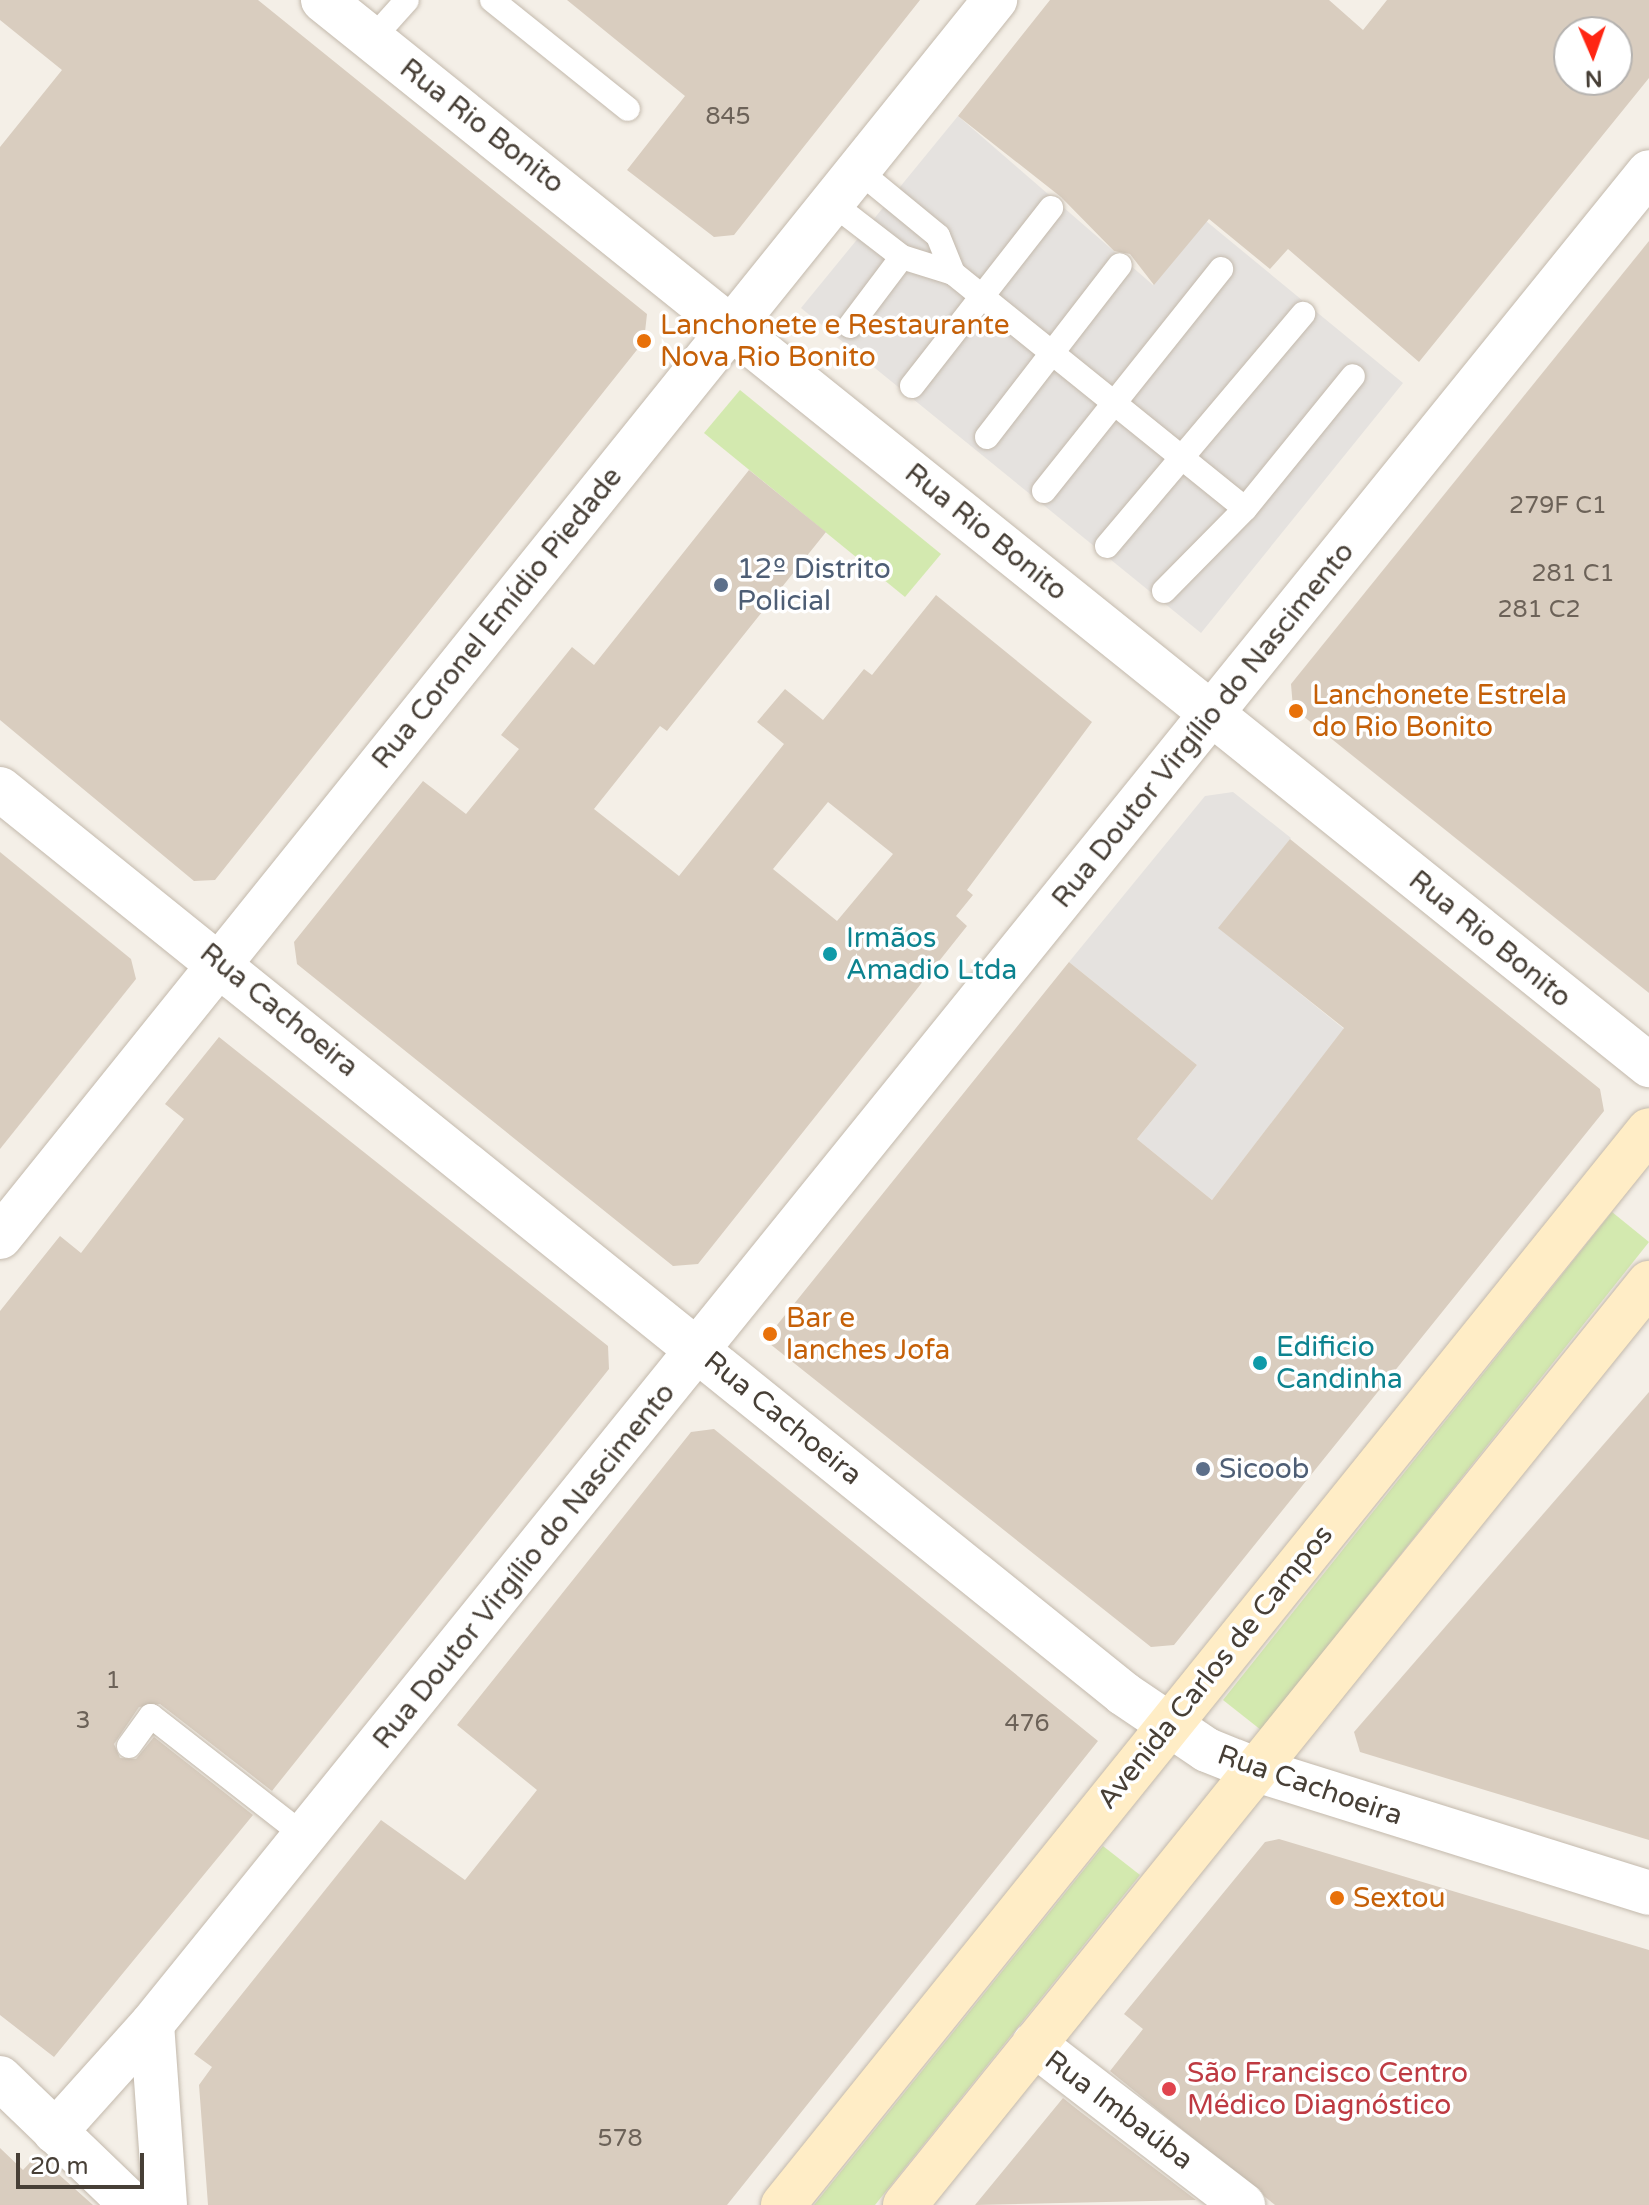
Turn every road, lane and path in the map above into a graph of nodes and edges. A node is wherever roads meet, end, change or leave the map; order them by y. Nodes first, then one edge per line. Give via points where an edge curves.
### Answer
1 (323, 0) edge
2 (407, 0) edge
3 (492, 0) edge
4 (995, 0) edge
5 (372, 39) junction
6 (628, 109) dead end
7 (1649, 172) edge
8 (846, 187) junction
9 (1051, 208) dead end
10 (902, 257) junction
11 (1120, 265) dead end
12 (1221, 269) dead end
13 (953, 273) junction
14 (979, 294) junction
15 (1303, 314) dead end
16 (731, 325) junction
17 (850, 326) dead end
18 (1051, 353) junction
19 (1353, 376) dead end
20 (912, 386) dead end
21 (1116, 405) junction
22 (987, 437) dead end
23 (1181, 457) junction
24 (1044, 491) dead end
25 (1245, 509) junction
26 (1107, 546) dead end
27 (1164, 591) dead end
28 (1211, 714) junction
29 (0, 789) edge
30 (220, 962) junction
31 (1649, 1065) edge
32 (1649, 1130) edge
33 (0, 1237) edge
34 (1649, 1283) edge
35 (698, 1350) junction
36 (1167, 1727) junction
37 (129, 1746) dead end
38 (1257, 1770) junction
39 (306, 1837) junction
40 (1649, 1893) edge
41 (152, 2024) junction
42 (1034, 2044) junction
43 (0, 2078) edge
44 (55, 2132) junction
45 (132, 2205) edge
46 (165, 2205) edge
47 (783, 2205) edge
48 (905, 2205) edge
49 (1243, 2205) edge

1 - 5 street, Rua Rio Bonito
2 - 5 lane
3 - 6 lane
4 - 8 street, Rua Coronel Emídio Piedade
5 - 16 street, Rua Rio Bonito
7 - 28 street, Rua Doutor Virgílio do Nascimento
8 - 10 lane
8 - 13 lane via 938,236
8 - 16 street, Rua Coronel Emídio Piedade
9 - 14 lane
10 - 13 lane
10 - 17 lane
11 - 18 lane
12 - 21 lane
13 - 14 lane
14 - 18 lane
14 - 20 lane
15 - 23 lane
16 - 28 street, Rua Rio Bonito
16 - 30 street, Rua Coronel Emídio Piedade
18 - 21 lane
18 - 22 lane
19 - 25 lane
21 - 23 lane
21 - 24 lane
23 - 25 lane
23 - 26 lane
25 - 27 lane
28 - 31 street, Rua Rio Bonito
28 - 35 street, Rua Doutor Virgílio do Nascimento
29 - 30 street, Rua Cachoeira
30 - 33 street, Rua Coronel Emídio Piedade
30 - 35 street, Rua Cachoeira
32 - 36 main road, Avenida Carlos de Campos
34 - 38 main road
35 - 36 street, Rua Cachoeira
35 - 39 street, Rua Doutor Virgílio do Nascimento
36 - 38 street, Rua Cachoeira
36 - 47 main road, Avenida Carlos de Campos
37 - 39 lane via 151,1716
38 - 40 street, Rua Cachoeira
38 - 42 main road
39 - 41 street, Rua Doutor Virgílio do Nascimento
41 - 44 street, Rua Doutor Virgílio do Nascimento
41 - 46 street
42 - 48 main road
42 - 49 street, Rua Imbaúba
43 - 44 street
44 - 45 street

